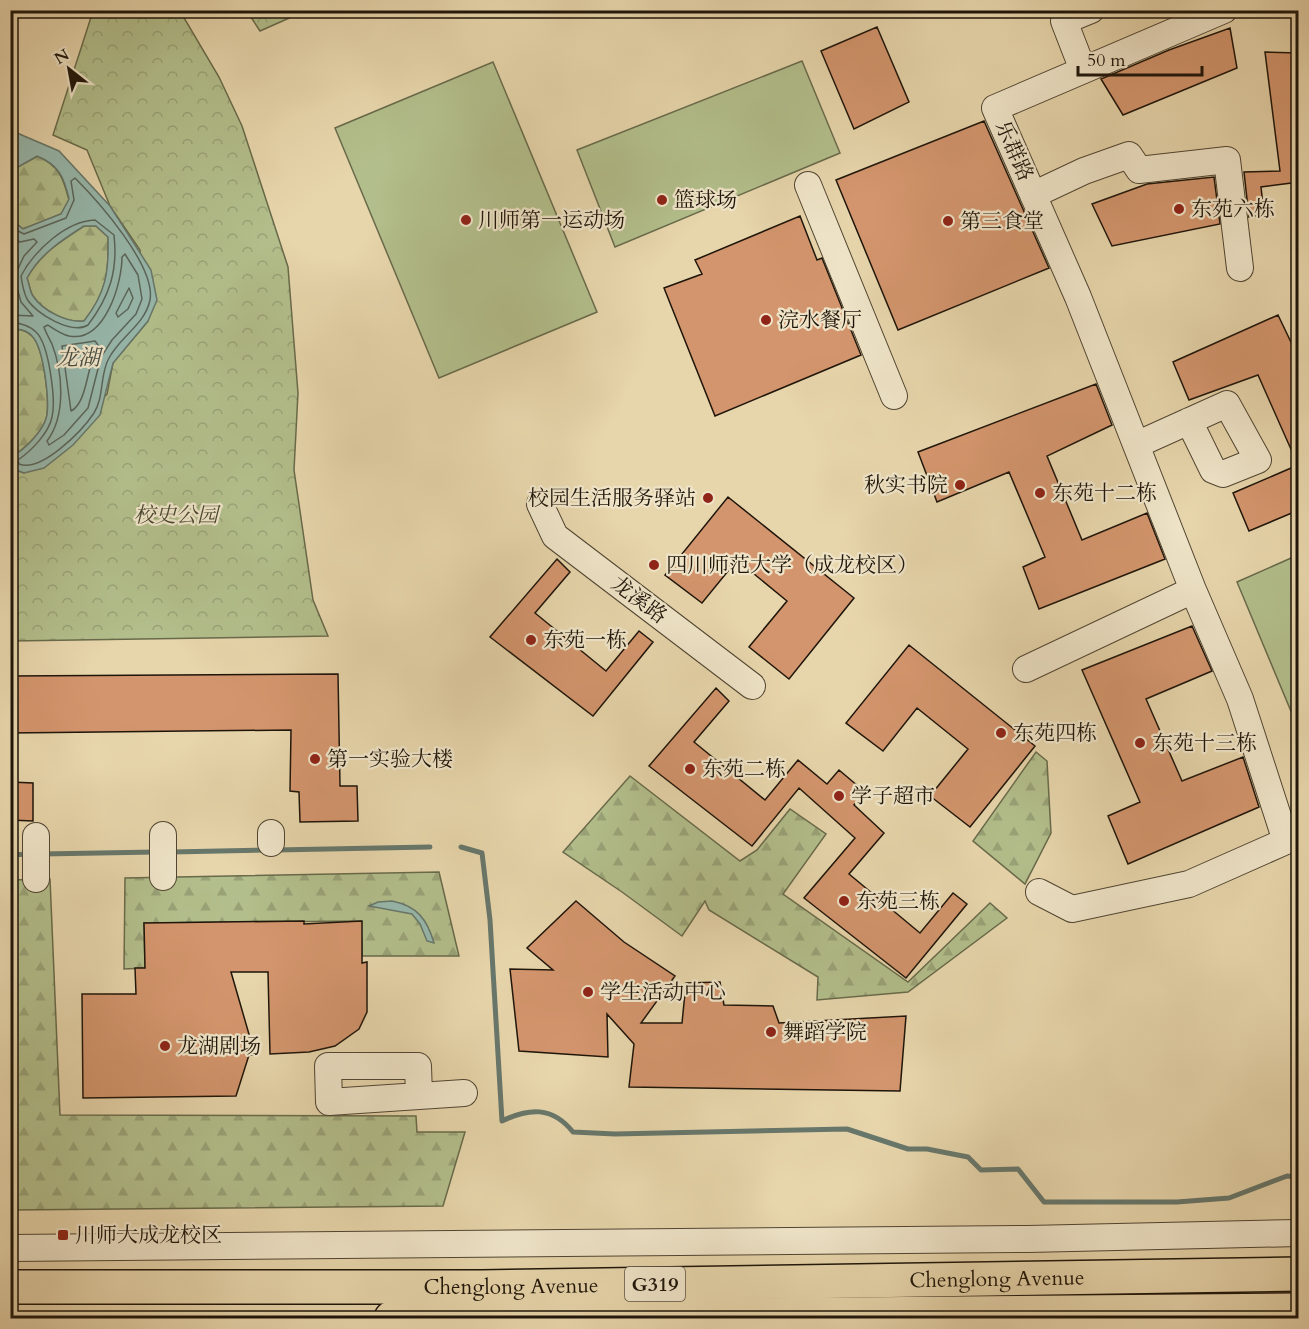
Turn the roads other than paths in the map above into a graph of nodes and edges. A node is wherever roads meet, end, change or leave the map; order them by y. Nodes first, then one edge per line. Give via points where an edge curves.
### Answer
1 (1091, 10) edge
2 (1224, 10) edge
3 (1083, 70) junction
4 (808, 185) dead end
5 (1033, 195) junction
6 (1240, 268) dead end
7 (894, 396) dead end
8 (1189, 421) dead end
9 (1136, 445) junction
10 (540, 504) dead end
11 (1193, 590) junction
12 (1026, 669) dead end
13 (752, 686) dead end
14 (1039, 892) dead end
15 (464, 1093) dead end
16 (419, 1096) dead end
17 (1299, 1233) edge
18 (10, 1248) edge
19 (1299, 1274) edge
20 (10, 1287) edge
21 (1299, 1310) edge
22 (391, 1318) edge

1 - 3 street via 1064,21
2 - 3 street
3 - 5 street, 乐群路 via 995,108
4 - 7 street
5 - 6 street via 1129,155 1139,170 1227,160
5 - 9 street, 乐群路
8 - 9 street
9 - 11 street, 乐群路
10 - 13 street, 龙溪路 via 555,536
11 - 12 street
11 - 14 street, 乐群路 via 1240,699 1286,841 1189,884 1072,909
15 - 16 street
17 - 18 street via 992,1240
19 - 20 highway, Chenglong Avenue / G319 via 481,1287
21 - 22 highway, Chenglong Avenue / G319

